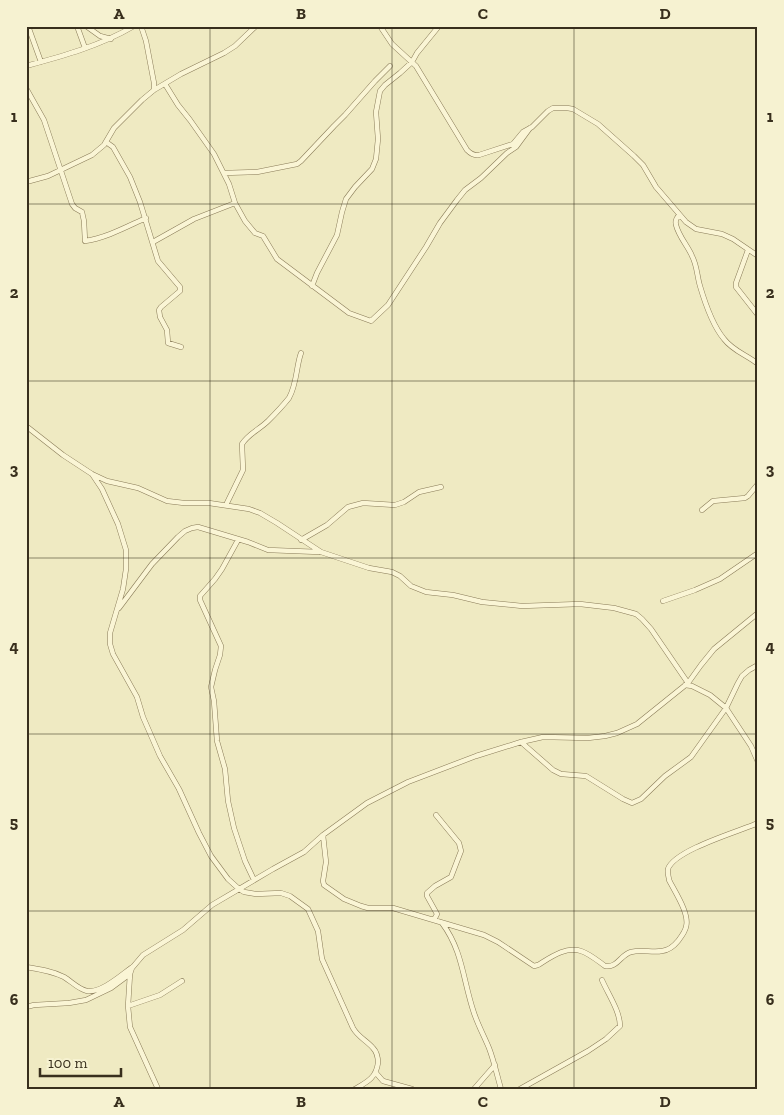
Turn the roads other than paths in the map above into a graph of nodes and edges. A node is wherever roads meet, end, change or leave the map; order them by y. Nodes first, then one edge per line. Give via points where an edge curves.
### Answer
1 (28, 26) edge
2 (77, 26) edge
3 (86, 26) edge
4 (134, 26) edge
5 (141, 26) edge
6 (256, 26) edge
7 (380, 26) edge
8 (439, 26) edge
9 (111, 39) junction
10 (85, 48) junction
11 (41, 62) junction
12 (412, 62) junction
13 (26, 66) edge
14 (390, 66) dead end
15 (165, 84) junction
16 (26, 88) edge
17 (154, 90) junction
18 (530, 128) junction
19 (106, 142) junction
20 (61, 170) junction
21 (224, 173) junction
22 (26, 182) edge
23 (235, 203) junction
24 (679, 215) junction
25 (146, 218) junction
26 (153, 242) junction
27 (748, 250) junction
28 (758, 256) edge
29 (312, 286) junction
30 (758, 315) edge
31 (181, 347) dead end
32 (301, 353) dead end
33 (758, 364) edge
34 (26, 426) edge
35 (92, 474) junction
36 (758, 484) edge
37 (441, 487) dead end
38 (226, 505) junction
39 (702, 510) dead end
40 (238, 540) junction
41 (300, 540) junction
42 (322, 552) junction
43 (758, 553) edge
44 (664, 601) dead end
45 (116, 611) junction
46 (758, 613) edge
47 (758, 665) edge
48 (687, 684) junction
49 (726, 708) junction
50 (521, 742) junction
51 (758, 762) edge
52 (436, 815) dead end
53 (758, 823) edge
54 (323, 835) junction
55 (254, 880) junction
56 (239, 889) junction
57 (434, 920) junction
58 (441, 922) junction
59 (26, 967) edge
60 (132, 968) junction
61 (130, 974) junction
62 (602, 980) dead end
63 (182, 982) dead end
64 (128, 1006) junction
65 (26, 1007) edge
66 (494, 1065) junction
67 (376, 1073) junction
68 (158, 1089) edge
69 (355, 1089) edge
70 (412, 1089) edge
71 (474, 1089) edge
72 (501, 1089) edge
73 (520, 1089) edge

1 - 11 street
2 - 10 street
3 - 9 street
4 - 9 street
5 - 17 street
6 - 15 street via 235,46
7 - 12 street via 392,44
8 - 12 street
9 - 10 street
10 - 11 street
11 - 13 street
12 - 18 street via 471,154 476,156 510,145
12 - 29 street via 380,91 376,112 376,159 372,169 346,199 337,235
14 - 21 street via 297,164 257,172
15 - 17 street
15 - 21 street
16 - 20 street via 44,120
17 - 19 street via 114,128
18 - 24 street via 555,108 573,110 596,122 643,165
18 - 29 street via 516,146 465,190 440,222 388,305 374,319 368,321 349,313
19 - 20 street via 92,155
19 - 25 street via 113,147 130,177
20 - 22 street
20 - 25 street via 72,204 82,212 85,241
21 - 23 street
23 - 26 street via 194,219
23 - 29 street via 277,259
24 - 27 street via 691,226 733,238
24 - 33 street via 676,224 693,258 709,311 720,334 730,347
25 - 26 street
26 - 31 street via 158,262 180,288 159,314 167,330 168,343
27 - 28 street
27 - 30 street via 736,287
32 - 38 street via 289,397 242,444 242,470
34 - 35 street
35 - 38 street via 167,501
35 - 45 street via 118,524 126,550 123,589
36 - 39 street via 745,498 713,501
37 - 41 street via 419,492 395,505 363,503 348,507 327,525
38 - 41 street via 260,514
40 - 42 street via 268,550
40 - 45 street via 198,527 185,531 152,564
40 - 55 street via 200,600 221,646 211,687 218,741 234,828
41 - 42 street
42 - 48 street via 392,572 411,586 430,593 522,606 580,604 636,614 651,629
43 - 44 street via 720,579
45 - 56 street via 110,633 113,654 137,696 160,756 211,856
46 - 48 street via 714,649
47 - 49 street via 742,676
48 - 49 street via 710,695
48 - 50 street via 637,724 618,733 588,738 543,737
49 - 50 street via 691,757 641,799 632,802 586,776 561,774 553,770
49 - 51 street
50 - 54 street via 408,782 367,803
52 - 57 street via 462,851 451,877 427,893 437,914
53 - 58 street via 703,844 669,867 669,880 687,919 685,931 668,950 631,952 614,965 605,966 583,952 568,950 534,966 484,935
54 - 55 street via 304,852
54 - 57 street via 324,885 361,906 393,908
55 - 56 street
56 - 60 street via 148,951
56 - 67 street via 249,893 281,893 308,909 318,931 322,959 353,1028 377,1054
57 - 58 street
58 - 66 street via 459,955 474,1012
59 - 60 street via 52,972 85,991 112,982
60 - 61 street
61 - 64 street
61 - 65 street via 86,1000
62 - 73 street via 620,1026 588,1051
63 - 64 street via 160,995
64 - 68 street via 132,1032
66 - 71 street
66 - 72 street
67 - 69 street
67 - 70 street via 383,1081

